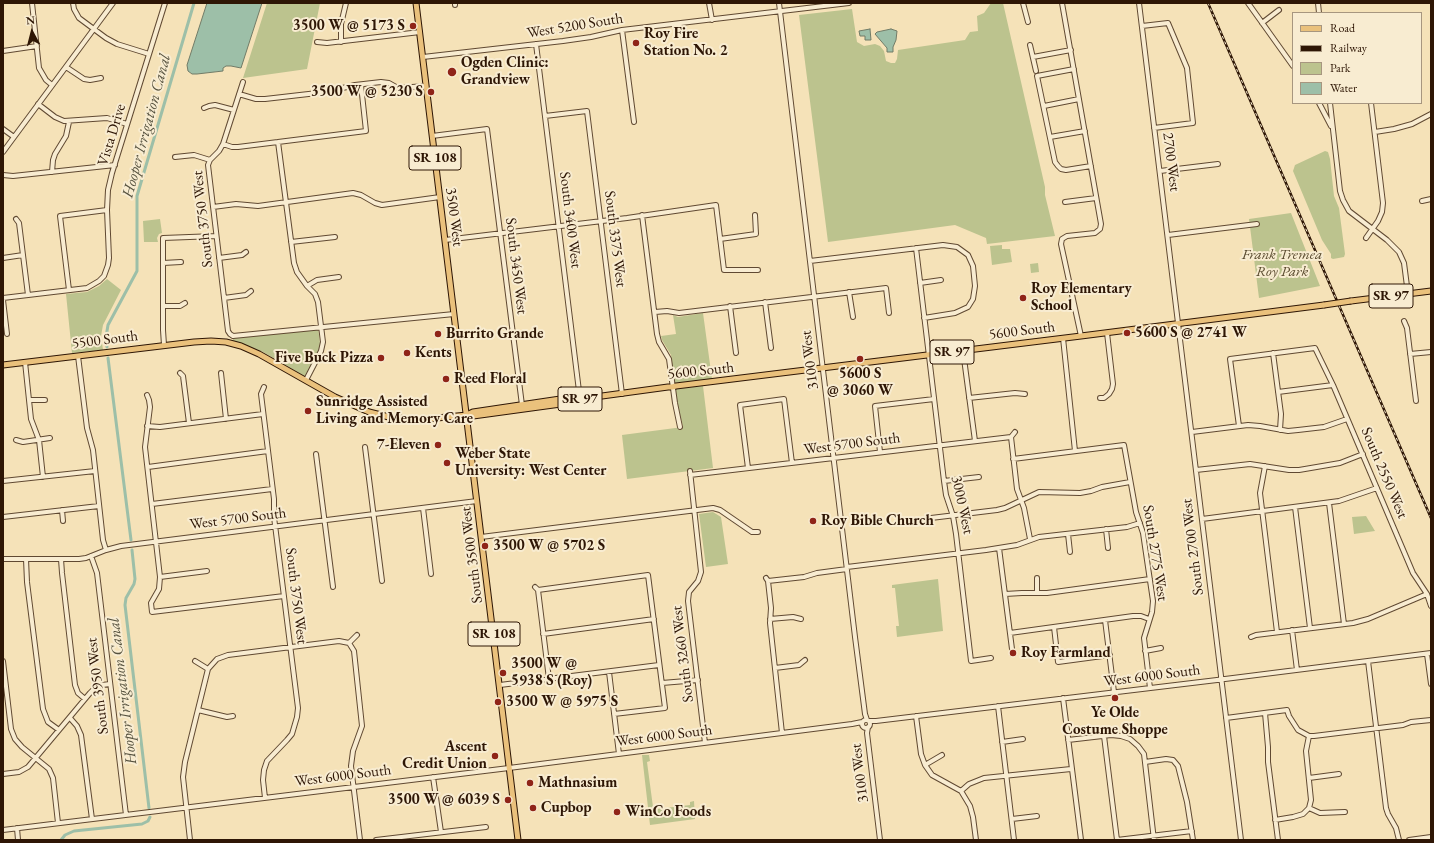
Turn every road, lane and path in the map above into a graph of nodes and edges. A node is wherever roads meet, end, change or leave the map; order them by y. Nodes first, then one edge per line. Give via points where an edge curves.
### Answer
1 (32, 3) edge
2 (73, 3) edge
3 (113, 3) edge
4 (165, 3) edge
5 (346, 3) edge
6 (416, 3) edge
7 (709, 3) edge
8 (778, 3) edge
9 (849, 3) edge
10 (1023, 3) edge
11 (1062, 3) edge
12 (1139, 3) edge
13 (1248, 3) edge
14 (1279, 10) dead end
15 (780, 11) junction
16 (712, 20) junction
17 (1028, 22) dead end
18 (1262, 23) junction
19 (1142, 26) junction
20 (94, 29) junction
21 (622, 30) junction
22 (420, 32) junction
23 (317, 42) dead end
24 (341, 42) junction
25 (536, 44) junction
26 (1030, 45) dead end
27 (36, 46) junction
28 (3, 50) edge
29 (1071, 50) junction
30 (149, 54) junction
31 (423, 57) junction
32 (1033, 57) junction
33 (1292, 65) edge
34 (66, 67) junction
35 (1074, 69) junction
36 (1037, 73) junction
37 (101, 78) dead end
38 (243, 82) dead end
39 (52, 85) junction
40 (360, 85) junction
41 (426, 86) junction
42 (239, 94) junction
43 (1079, 99) junction
44 (38, 104) junction
45 (1320, 104) edge
46 (1330, 104) edge
47 (1371, 104) edge
48 (1044, 106) junction
49 (204, 108) dead end
50 (234, 110) junction
51 (1431, 114) edge
52 (545, 116) junction
53 (69, 122) junction
54 (634, 122) dead end
55 (127, 124) junction
56 (1154, 128) junction
57 (3, 129) edge
58 (1085, 131) junction
59 (1333, 131) junction
60 (1374, 132) junction
61 (432, 136) junction
62 (14, 137) junction
63 (1050, 137) junction
64 (278, 142) junction
65 (223, 144) junction
66 (3, 152) edge
67 (175, 157) dead end
68 (210, 160) junction
69 (1218, 164) dead end
70 (115, 165) junction
71 (1091, 166) junction
72 (1160, 171) junction
73 (52, 172) junction
74 (3, 175) edge
75 (440, 198) junction
76 (1096, 198) junction
77 (1431, 199) edge
78 (1422, 201) dead end
79 (286, 202) junction
80 (1065, 202) dead end
81 (212, 208) junction
82 (107, 210) junction
83 (642, 215) junction
84 (755, 215) dead end
85 (16, 218) dead end
86 (601, 221) junction
87 (1257, 224) dead end
88 (559, 226) junction
89 (1372, 230) junction
90 (500, 234) junction
91 (1168, 235) junction
92 (216, 236) junction
93 (335, 237) dead end
94 (1366, 238) dead end
95 (720, 239) junction
96 (445, 240) junction
97 (292, 242) junction
98 (916, 248) junction
99 (246, 252) dead end
100 (23, 255) junction
101 (3, 258) edge
102 (219, 258) junction
103 (810, 261) junction
104 (180, 262) dead end
105 (163, 263) junction
106 (758, 270) dead end
107 (339, 277) dead end
108 (941, 280) dead end
109 (920, 283) junction
110 (307, 286) junction
111 (69, 290) junction
112 (251, 291) dead end
113 (1431, 291) edge
114 (849, 292) junction
115 (1408, 294) junction
116 (28, 295) junction
117 (814, 297) junction
118 (224, 298) junction
119 (3, 299) edge
120 (765, 302) junction
121 (185, 303) dead end
122 (163, 306) junction
123 (730, 306) junction
124 (655, 312) junction
125 (889, 313) dead end
126 (454, 314) junction
127 (853, 317) dead end
128 (924, 318) junction
129 (1404, 321) dead end
130 (1179, 324) junction
131 (320, 326) junction
132 (1107, 333) junction
133 (7, 334) dead end
134 (1081, 336) junction
135 (1063, 338) junction
136 (164, 345) junction
137 (771, 348) dead end
138 (963, 351) junction
139 (1431, 352) edge
140 (736, 353) dead end
141 (1273, 353) junction
142 (1410, 354) junction
143 (929, 355) junction
144 (78, 356) junction
145 (25, 362) junction
146 (3, 364) edge
147 (823, 368) junction
148 (180, 373) dead end
149 (221, 373) dead end
150 (306, 380) junction
151 (1333, 385) junction
152 (264, 387) dead end
153 (672, 387) junction
154 (1278, 392) junction
155 (622, 394) junction
156 (1025, 394) dead end
157 (147, 395) dead end
158 (969, 398) junction
159 (1100, 398) dead end
160 (580, 399) junction
161 (934, 399) junction
162 (29, 400) junction
163 (45, 400) dead end
164 (1416, 401) dead end
165 (522, 405) junction
166 (263, 414) junction
167 (467, 415) junction
168 (226, 419) junction
169 (1347, 419) junction
170 (189, 423) junction
171 (147, 426) junction
172 (1239, 426) junction
173 (680, 427) dead end
174 (1280, 430) junction
175 (1015, 432) dead end
176 (1192, 432) junction
177 (1010, 437) junction
178 (50, 438) dead end
179 (16, 440) dead end
180 (39, 440) junction
181 (975, 441) junction
182 (940, 445) junction
183 (365, 447) dead end
184 (268, 451) junction
185 (1075, 451) junction
186 (880, 452) junction
187 (316, 454) dead end
188 (1362, 454) junction
189 (833, 458) junction
190 (1013, 458) junction
191 (792, 463) junction
192 (1265, 466) junction
193 (148, 467) junction
194 (748, 468) junction
195 (1196, 470) junction
196 (95, 471) junction
197 (690, 473) joint
198 (979, 476) dead end
199 (43, 477) junction
200 (3, 481) edge
201 (944, 481) junction
202 (1130, 482) junction
203 (1377, 488) junction
204 (272, 489) junction
205 (1021, 500) junction
206 (477, 502) junction
207 (1329, 503) junction
208 (152, 504) junction
209 (99, 506) junction
210 (1295, 507) junction
211 (423, 508) junction
212 (62, 510) junction
213 (695, 511) junction
214 (1262, 511) junction
215 (374, 514) junction
216 (953, 516) junction
217 (3, 517) edge
218 (931, 518) dead end
219 (1202, 519) junction
220 (63, 521) dead end
221 (324, 521) junction
222 (1140, 523) junction
223 (275, 527) junction
224 (1106, 529) junction
225 (758, 532) dead end
226 (1068, 534) junction
227 (482, 537) junction
228 (1030, 539) junction
229 (156, 542) junction
230 (1000, 548) junction
231 (1108, 548) dead end
232 (106, 550) junction
233 (1070, 552) dead end
234 (959, 554) junction
235 (91, 556) junction
236 (3, 559) edge
237 (26, 559) junction
238 (61, 559) junction
239 (847, 568) junction
240 (207, 571) dead end
241 (431, 574) dead end
242 (160, 577) junction
243 (1037, 578) dead end
244 (1150, 579) junction
245 (382, 581) dead end
246 (333, 587) dead end
247 (1037, 593) junction
248 (1005, 594) junction
249 (1427, 594) junction
250 (284, 596) junction
251 (1431, 606) edge
252 (654, 619) junction
253 (770, 619) junction
254 (801, 619) dead end
255 (1149, 619) junction
256 (1105, 620) junction
257 (1344, 624) junction
258 (1054, 627) junction
259 (1310, 628) junction
260 (1292, 630) junction
261 (1277, 632) junction
262 (1010, 633) junction
263 (543, 634) junction
264 (357, 635) dead end
265 (1251, 637) dead end
266 (349, 643) junction
267 (290, 648) junction
268 (1161, 648) dead end
269 (1012, 649) dead end
270 (1145, 650) junction
271 (1429, 653) edge
272 (1110, 655) junction
273 (991, 658) dead end
274 (3, 660) edge
275 (805, 660) dead end
276 (195, 661) dead end
277 (1368, 661) junction
278 (659, 665) junction
279 (208, 668) junction
280 (776, 668) junction
281 (1297, 670) junction
282 (609, 672) junction
283 (549, 679) junction
284 (698, 680) junction
285 (1222, 680) junction
286 (662, 683) junction
287 (110, 684) junction
288 (1431, 684) edge
289 (500, 685) junction
290 (1150, 688) junction
291 (1114, 692) junction
292 (1063, 698) junction
293 (85, 699) junction
294 (998, 706) junction
295 (198, 710) junction
296 (1265, 713) junction
297 (614, 714) junction
298 (233, 716) dead end
299 (916, 716) junction
300 (70, 718) junction
301 (1226, 718) junction
302 (1431, 720) edge
303 (866, 723) junction
304 (1376, 729) junction
305 (59, 730) junction
306 (782, 733) junction
307 (1104, 736) junction
308 (1309, 736) junction
309 (1023, 739) dead end
310 (1068, 740) junction
311 (1002, 742) junction
312 (705, 743) junction
313 (619, 754) junction
314 (942, 755) dead end
315 (36, 759) junction
316 (1145, 762) junction
317 (925, 765) junction
318 (509, 768) junction
319 (1071, 768) junction
320 (3, 774) edge
321 (1339, 774) dead end
322 (1006, 776) junction
323 (433, 777) junction
324 (1309, 778) junction
325 (353, 787) junction
326 (961, 791) junction
327 (265, 798) junction
328 (186, 808) junction
329 (1309, 808) junction
330 (1345, 812) dead end
331 (126, 815) junction
332 (1037, 816) dead end
333 (92, 819) junction
334 (1012, 819) junction
335 (1275, 820) junction
336 (58, 823) junction
337 (486, 827) dead end
338 (17, 828) junction
339 (3, 830) edge
340 (1192, 830) junction
341 (441, 832) junction
342 (1431, 837) edge
343 (1154, 838) edge
344 (18, 840) edge
345 (190, 840) edge
346 (360, 840) edge
347 (376, 840) edge
348 (518, 840) edge
349 (880, 840) edge
350 (976, 840) edge
351 (1014, 840) edge
352 (1081, 840) edge
353 (1117, 840) edge
354 (1193, 840) edge
355 (1241, 840) edge
356 (1278, 840) edge
357 (1399, 840) edge
358 (1409, 840) edge

1 - 27 street
2 - 20 street via 79,18
3 - 20 street
4 - 30 street, Vista Drive
5 - 24 street via 341,24
6 - 22 main road, 3500 West / SR 108
7 - 16 street
8 - 15 street, 3100 West
9 - 15 street, West 5200 South
10 - 17 street
11 - 29 street
12 - 19 street, 2700 West
13 - 18 street
14 - 18 street
15 - 16 street, West 5200 South
15 - 103 street, 3100 West
16 - 21 street, West 5200 South
18 - 33 street
19 - 56 street, 2700 West
19 - 56 street via 1168,23 1187,68 1194,123
20 - 30 street via 117,44
20 - 34 street
21 - 25 street, West 5200 South
21 - 54 street
22 - 24 street
22 - 31 main road, 3500 West / SR 108
23 - 24 street
25 - 31 street, West 5200 South
25 - 52 street, South 3400 West
26 - 32 street
27 - 28 street
27 - 39 street via 39,68
29 - 32 street
29 - 35 street
30 - 55 street, Vista Drive
31 - 41 main road, 3500 West / SR 108
32 - 36 street
34 - 37 street via 84,79
34 - 39 street
35 - 36 street
35 - 43 street
36 - 48 street
38 - 42 street, South 3750 West
39 - 44 street
40 - 41 street via 382,82 398,88
40 - 42 street via 265,99
40 - 64 street via 366,131
41 - 61 main road, 3500 West / SR 108
42 - 50 street, South 3750 West
43 - 48 street
43 - 58 street
44 - 53 street via 59,119
44 - 62 street
45 - 59 street
46 - 59 street
47 - 60 street
48 - 63 street
49 - 50 street via 215,105
50 - 65 street, South 3750 West
51 - 60 street via 1412,124
52 - 86 street, South 3375 West via 586,110
52 - 88 street, South 3400 West
53 - 55 street via 107,118
53 - 73 street via 66,136 54,154
55 - 70 street, Vista Drive
56 - 72 street, 2700 West
57 - 62 street
58 - 63 street
58 - 71 street
59 - 89 street via 1343,200 1350,212
60 - 89 street via 1383,203 1382,212
61 - 75 main road, 3500 West / SR 108
61 - 90 street, South 3450 West via 489,128
62 - 66 street
63 - 71 street via 1055,162 1061,169
64 - 65 street via 238,147
64 - 79 street
65 - 68 street, South 3750 West
67 - 68 street via 194,155
68 - 81 street, South 3750 West via 208,171
69 - 72 street
70 - 73 street
70 - 82 street, Vista Drive via 108,190
71 - 76 street
72 - 91 street, 2700 West
73 - 74 street
75 - 79 street via 382,205 361,194 353,193
75 - 96 main road, 3500 West / SR 108
76 - 80 street
76 - 134 street via 1100,230 1095,233 1067,236 1061,244
77 - 78 street
79 - 81 street via 258,206 236,204
79 - 97 street
81 - 92 street, South 3750 West
82 - 111 street, Vista Drive via 109,258 104,276 87,288
82 - 111 street via 60,216
83 - 86 street
83 - 95 street via 716,205
83 - 124 street
84 - 95 street via 756,234
85 - 100 street via 19,223
86 - 88 street
86 - 155 street, South 3375 West
87 - 91 street
88 - 90 street
88 - 160 street, South 3400 West
89 - 94 street
89 - 115 street via 1399,252 1404,264
90 - 96 street
90 - 165 street, South 3450 West
91 - 130 street, 2700 West
92 - 102 street, South 3750 West
92 - 105 street via 163,238
93 - 97 street
95 - 106 street via 724,270
96 - 126 main road, 3500 West / SR 108
97 - 110 street via 297,272
98 - 103 street
98 - 109 street, 3000 West
98 - 128 street via 957,246 964,251 973,266 974,299 968,307 956,314
99 - 102 street via 242,255
100 - 101 street
100 - 116 street
102 - 118 street, South 3750 West
103 - 117 street, 3100 West
104 - 105 street
105 - 122 street
107 - 110 street via 317,280
108 - 109 street
109 - 128 street, 3000 West
110 - 131 street via 315,294 318,302
111 - 116 street
112 - 118 street via 246,295
113 - 115 main road, SR 97
114 - 117 street
114 - 125 street via 886,288
114 - 127 street
115 - 130 main road, 5600 South / SR 97, bridge
116 - 119 street
117 - 120 street
117 - 147 street, 3100 West
118 - 131 street, South 3750 West via 228,331 233,336
119 - 133 street
120 - 123 street
120 - 137 street
121 - 122 street via 180,306
122 - 136 street
123 - 124 street via 679,313
123 - 140 street
124 - 153 street via 659,342 669,359
126 - 131 street
126 - 167 main road, South 3500 West / SR 108
128 - 143 street, 3000 West
129 - 142 street
130 - 132 main road, 5600 South / SR 97
130 - 176 street, South 2700 West
131 - 150 street via 321,352
132 - 134 main road, 5600 South / SR 97
132 - 159 street via 1113,384 1109,394
134 - 135 main road, 5600 South / SR 97
135 - 138 main road, 5600 South / SR 97
135 - 185 street
136 - 144 main road, 5500 South / SR 97
136 - 150 main road, 5500 South / SR 97 via 226,342 260,354
138 - 143 main road, 5600 South / SR 97
138 - 158 street
139 - 142 street
141 - 151 street, South 2550 West via 1315,348
141 - 154 street
141 - 172 street via 1230,359
142 - 164 street
143 - 147 main road, 5600 South / SR 97
143 - 161 street, 3000 West
144 - 145 main road, 5500 South / SR 97
144 - 196 street via 86,428 93,450
145 - 146 main road, 5500 South / SR 97
145 - 162 street
147 - 153 main road, 5600 South / SR 97
147 - 189 street, 3100 West
148 - 170 street via 183,376
149 - 168 street
150 - 167 main road, SR 97 via 352,405 389,417 417,420
151 - 154 street
151 - 169 street, South 2550 West
152 - 166 street, South 3750 West via 261,394
153 - 155 main road, 5600 South / SR 97
153 - 173 street
154 - 174 street
155 - 160 main road, 5600 South / SR 97
156 - 158 street
157 - 171 street via 150,407
158 - 181 street
160 - 165 main road, 5600 South / SR 97 via 567,398
160 - 167 main road, 5600 South / SR 97 via 568,403
161 - 182 street, 3000 West
161 - 186 street via 875,406
162 - 163 street
162 - 180 street via 31,419
165 - 167 main road, 5600 South / SR 97
166 - 168 street
166 - 184 street, South 3750 West
167 - 206 main road, South 3500 West / SR 108
168 - 170 street
169 - 174 street via 1324,427
169 - 188 street, South 2550 West
170 - 171 street
171 - 193 street via 145,447
172 - 174 street via 1260,426
172 - 176 street
175 - 177 street
176 - 195 street, South 2700 West
177 - 181 street, West 5700 South
177 - 190 street
178 - 180 street
179 - 180 street
180 - 199 street
181 - 182 street, West 5700 South
182 - 186 street, West 5700 South
182 - 201 street, 3000 West
183 - 215 street
184 - 193 street
184 - 204 street, South 3750 West
185 - 190 street
185 - 202 street, South 2775 West via 1124,445
186 - 189 street, West 5700 South
187 - 221 street
188 - 192 street via 1340,463 1299,470
188 - 203 street, South 2550 West
189 - 191 street, West 5700 South
189 - 239 street, 3100 West
190 - 205 street
191 - 194 street, West 5700 South
191 - 194 street via 784,399 740,405
192 - 195 street via 1250,464
192 - 214 street via 1260,493
193 - 208 street
194 - 197 street, West 5700 South
195 - 219 street, South 2700 West
196 - 199 street
196 - 209 street
197 - 213 street, South 3260 West
198 - 201 street
199 - 200 street
201 - 216 street, 3000 West
202 - 205 street via 1080,493 1039,492
202 - 222 street, South 2775 West
203 - 207 street via 1350,499
203 - 249 street, South 2550 West via 1413,573
204 - 208 street
204 - 223 street, South 3750 West
205 - 216 street via 997,510
205 - 228 street
206 - 211 street, West 5700 South
206 - 227 main road, South 3500 West / SR 108
207 - 210 street
207 - 257 street
208 - 229 street
209 - 212 street
209 - 232 street
210 - 214 street
210 - 259 street
211 - 215 street, West 5700 South
211 - 241 street
212 - 217 street
212 - 220 street
213 - 225 street via 717,509 752,532
213 - 227 street
213 - 284 street, South 3260 West via 701,572 698,581 689,592 688,601
214 - 219 street
214 - 261 street
215 - 221 street, West 5700 South
215 - 245 street
216 - 218 street
216 - 234 street, 3000 West
219 - 285 street, South 2700 West
221 - 223 street, West 5700 South
221 - 246 street
222 - 224 street
222 - 244 street, South 2775 West
223 - 229 street, West 5700 South
223 - 250 street, South 3750 West
224 - 226 street
224 - 231 street
226 - 228 street
226 - 233 street
227 - 289 main road, South 3500 West / SR 108
228 - 230 street via 1017,545
229 - 232 street, West 5700 South
229 - 242 street
230 - 234 street
230 - 248 street
232 - 235 street, West 5700 South
234 - 239 street
234 - 273 street, 3000 West via 972,660
235 - 238 street, West 5700 South
235 - 287 street, South 3950 West via 97,573
236 - 237 street, West 5700 South
237 - 238 street, West 5700 South
237 - 305 street via 43,709 48,722
238 - 293 street via 75,685 78,693
239 - 253 street via 804,577 767,580
239 - 303 street, 3100 West
240 - 242 street
242 - 250 street via 159,589 152,603 152,612
243 - 247 street
244 - 247 street
244 - 255 street, South 2775 West via 1153,605
247 - 248 street
248 - 262 street
249 - 251 street, South 2550 West
249 - 257 street via 1368,619
250 - 267 street, South 3750 West
252 - 263 street
252 - 263 street via 648,575 537,588
252 - 278 street
253 - 254 street
253 - 280 street
255 - 256 street via 1133,616
255 - 270 street, South 2775 West via 1144,638
256 - 258 street
256 - 272 street
257 - 259 street
258 - 262 street
258 - 272 street via 1058,662
259 - 260 street
260 - 261 street
260 - 281 street
261 - 265 street
262 - 269 street
263 - 283 street
264 - 266 street
266 - 267 street via 339,641
266 - 325 street via 354,651 362,717 362,726 351,758
267 - 279 street via 228,655 217,659
267 - 327 street, South 3750 West via 298,708 296,726 290,737 267,761 263,780
268 - 270 street
270 - 290 street, South 2775 West
271 - 277 street, West 6000 South
271 - 288 street
272 - 291 street
274 - 315 street via 11,729 22,748
275 - 280 street via 798,665
276 - 279 street
277 - 281 street, West 6000 South
277 - 304 street
278 - 282 street
278 - 286 street
279 - 295 street
280 - 306 street
281 - 285 street, West 6000 South
282 - 283 street
282 - 297 street
283 - 289 street
284 - 286 street
284 - 312 street, South 3260 West
285 - 290 street, West 6000 South
285 - 301 street, South 2700 West
286 - 297 street via 665,708
287 - 293 street via 95,688
287 - 331 street, South 3950 West
289 - 318 main road, South 3500 West / SR 108
290 - 291 street, West 6000 South
291 - 292 street, West 6000 South
292 - 294 street, West 6000 South
292 - 310 street
293 - 300 street
294 - 299 street, West 6000 South
294 - 311 street
295 - 298 street
295 - 328 street via 183,777
296 - 301 street
296 - 308 street via 1287,710 1298,730
296 - 335 street
297 - 313 street
299 - 303 street, West 6000 South
299 - 317 street
300 - 305 street
300 - 333 street via 81,735
301 - 355 street, South 2700 West
302 - 304 street
303 - 306 street, West 6000 South
303 - 349 street, 3100 West
304 - 308 street
304 - 357 street via 1386,808
305 - 315 street
306 - 312 street, West 6000 South
307 - 310 street
307 - 316 street via 1130,739 1144,754
307 - 353 street
308 - 324 street via 1306,751
309 - 311 street
310 - 319 street
311 - 322 street
312 - 313 street, West 6000 South
313 - 318 street, West 6000 South
314 - 317 street
315 - 320 street via 19,772
315 - 336 street via 49,769
316 - 340 street via 1174,760 1181,772
316 - 343 street
317 - 326 street via 932,775
318 - 323 street, West 6000 South
318 - 348 main road, South 3500 West / SR 108
319 - 322 street
319 - 352 street
321 - 324 street
322 - 326 street via 975,780
322 - 334 street
323 - 325 street, West 6000 South
323 - 341 street
324 - 329 street
325 - 327 street, West 6000 South
325 - 346 street
326 - 350 street via 970,806
327 - 328 street, West 6000 South
328 - 331 street, West 6000 South
328 - 345 street
329 - 330 street via 1327,814
329 - 335 street via 1303,814
331 - 333 street, West 6000 South
332 - 334 street
333 - 336 street, West 6000 South
334 - 351 street
335 - 356 street
336 - 338 street, West 6000 South
337 - 341 street
338 - 339 street, West 6000 South
338 - 344 street
340 - 343 street
340 - 354 street
341 - 347 street
342 - 358 street
343 - 353 street

